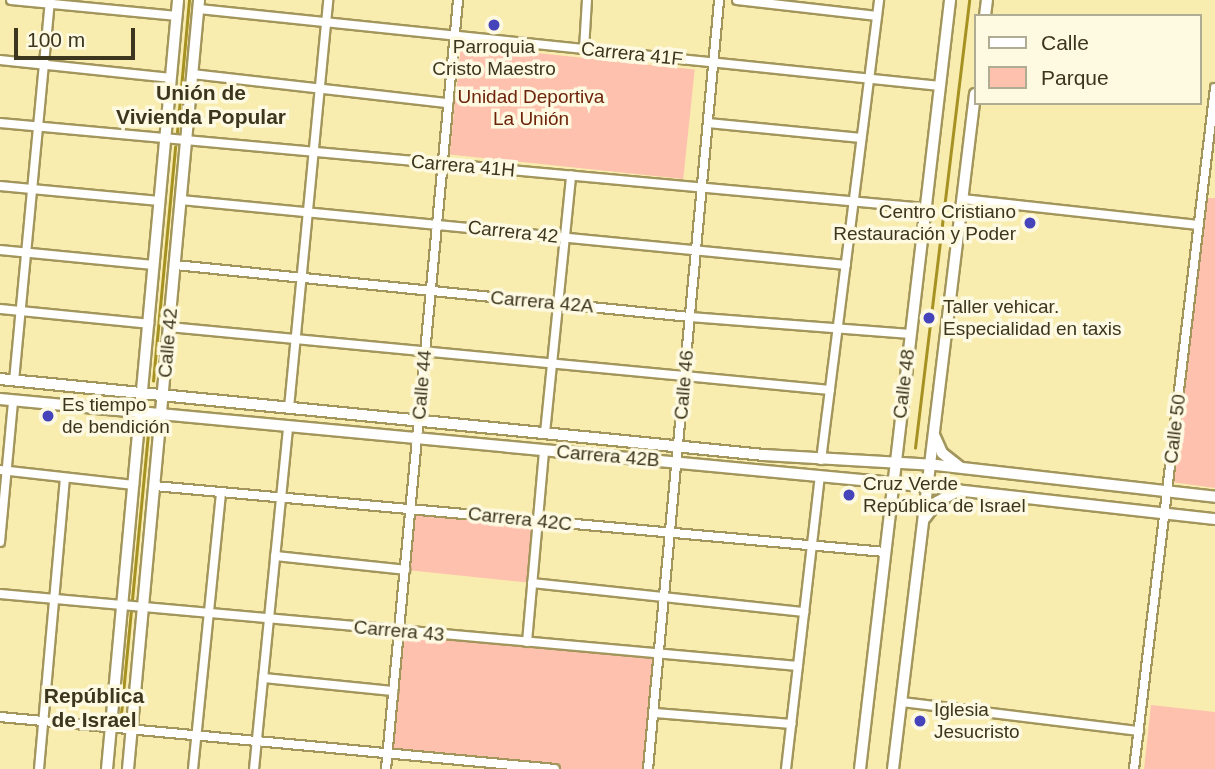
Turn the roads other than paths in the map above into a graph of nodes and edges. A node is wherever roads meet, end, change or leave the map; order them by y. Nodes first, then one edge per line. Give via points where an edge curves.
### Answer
1 (11, 0) edge
2 (178, 0) edge
3 (328, 0) edge
4 (458, 0) edge
5 (587, 0) edge
6 (719, 0) edge
7 (737, 0) edge
8 (879, 0) edge
9 (950, 0) edge
10 (50, 2) edge
11 (199, 5) edge
12 (177, 16) junction
13 (877, 16) junction
14 (326, 24) junction
15 (455, 36) junction
16 (584, 49) junction
17 (0, 60) edge
18 (713, 62) junction
19 (44, 64) junction
20 (192, 74) junction
21 (171, 78) junction
22 (869, 78) junction
23 (940, 86) junction
24 (1215, 88) edge
25 (319, 89) junction
26 (974, 102) edge
27 (448, 103) junction
28 (0, 123) edge
29 (708, 123) junction
30 (38, 127) junction
31 (165, 138) junction
32 (861, 138) junction
33 (186, 140) junction
34 (313, 153) junction
35 (443, 164) junction
36 (571, 176) junction
37 (0, 186) edge
38 (702, 187) junction
39 (32, 189) junction
40 (962, 199) junction
41 (181, 200) junction
42 (159, 201) junction
43 (854, 201) junction
44 (925, 208) junction
45 (307, 213) junction
46 (437, 225) junction
47 (1199, 225) junction
48 (565, 237) junction
49 (0, 250) edge
50 (696, 250) junction
51 (26, 253) junction
52 (153, 265) junction
53 (175, 265) junction
54 (846, 265) junction
55 (300, 277) junction
56 (431, 292) junction
57 (558, 303) junction
58 (0, 309) edge
59 (20, 311) junction
60 (690, 317) junction
61 (149, 324) junction
62 (169, 327) junction
63 (837, 330) junction
64 (910, 334) junction
65 (295, 339) junction
66 (425, 351) junction
67 (552, 363) junction
68 (685, 377) junction
69 (0, 379) edge
70 (14, 381) junction
71 (830, 390) junction
72 (142, 393) junction
73 (163, 396) junction
74 (0, 399) edge
75 (13, 401) junction
76 (289, 408) junction
77 (140, 412) junction
78 (161, 414) junction
79 (419, 421) junction
80 (288, 426) junction
81 (933, 429) junction
82 (545, 433) junction
83 (417, 438) junction
84 (678, 446) junction
85 (544, 450) junction
86 (821, 460) junction
87 (677, 462) junction
88 (896, 464) junction
89 (930, 464) junction
90 (962, 468) junction
91 (3, 470) edge
92 (820, 476) junction
93 (65, 478) junction
94 (893, 483) junction
95 (134, 485) junction
96 (154, 486) junction
97 (928, 486) junction
98 (959, 491) junction
99 (220, 492) junction
100 (1167, 492) junction
101 (281, 497) junction
102 (1215, 497) edge
103 (411, 508) junction
104 (1164, 515) junction
105 (1215, 519) edge
106 (538, 521) junction
107 (923, 523) junction
108 (0, 532) edge
109 (671, 536) junction
110 (0, 542) edge
111 (812, 546) junction
112 (885, 552) junction
113 (275, 555) junction
114 (405, 570) junction
115 (532, 583) junction
116 (0, 594) edge
117 (665, 595) junction
118 (57, 599) junction
119 (124, 606) junction
120 (141, 607) junction
121 (804, 612) junction
122 (210, 613) junction
123 (269, 619) junction
124 (399, 632) junction
125 (527, 642) junction
126 (660, 653) junction
127 (798, 666) junction
128 (263, 678) junction
129 (393, 691) junction
130 (902, 702) junction
131 (655, 713) junction
132 (0, 717) edge
133 (44, 721) junction
134 (792, 724) junction
135 (111, 727) junction
136 (131, 730) junction
137 (1139, 731) junction
138 (196, 736) junction
139 (256, 741) junction
140 (387, 754) junction
141 (512, 767) edge
142 (39, 769) edge
143 (107, 769) edge
144 (128, 769) edge
145 (193, 769) edge
146 (254, 769) edge
147 (386, 769) edge
148 (555, 769) edge
149 (648, 769) edge
150 (786, 769) edge
151 (860, 769) edge
152 (893, 769) edge
153 (1135, 769) edge

1 - 10 street
2 - 12 street, Calle 42
3 - 14 street
4 - 15 street, Calle 44
5 - 16 street
6 - 18 street, Calle 46
7 - 13 street
8 - 13 street
9 - 23 street, Calle 48
10 - 12 street
10 - 19 street
11 - 14 street, Carrera 41F
11 - 20 street, Calle 42
12 - 21 street, Calle 42
13 - 22 street
14 - 15 street, Carrera 41F
14 - 25 street
15 - 16 street, Carrera 41F
15 - 27 street, Calle 44
16 - 18 street, Carrera 41F
17 - 19 street
18 - 22 street, Carrera 41F
18 - 29 street, Calle 46
19 - 21 street
19 - 30 street
20 - 25 street
20 - 33 street, Calle 42
21 - 31 street, Calle 42
22 - 23 street, Carrera 41F
22 - 32 street
23 - 44 street, Calle 48
24 - 47 street, Calle 50
25 - 27 street
25 - 34 street
26 - 40 street, Calle 48
27 - 35 street, Calle 44
28 - 30 street, Carrera 41H
29 - 32 street
29 - 38 street, Calle 46
30 - 31 street, Carrera 41H
30 - 39 street
31 - 33 street, Carrera 41H
31 - 42 street, Calle 42
32 - 43 street
33 - 34 street, Carrera 41H
33 - 41 street, Calle 42
34 - 35 street, Carrera 41H
34 - 45 street
35 - 36 street, Carrera 41H
35 - 46 street, Calle 44
36 - 38 street, Carrera 41H
36 - 48 street
37 - 39 street
38 - 43 street, Carrera 41H
38 - 50 street, Calle 46
39 - 42 street
39 - 51 street
40 - 47 street
40 - 81 street, Calle 48
41 - 45 street, Carrera 42
41 - 53 street, Calle 42
42 - 52 street, Calle 42
43 - 44 street, Carrera 41H
43 - 54 street
44 - 64 street, Calle 48
45 - 46 street, Carrera 42
45 - 55 street
46 - 48 street, Carrera 42
46 - 56 street, Calle 44
47 - 100 street, Calle 50
48 - 50 street, Carrera 42
48 - 57 street
49 - 51 street
50 - 54 street, Carrera 42
50 - 60 street, Calle 46
51 - 52 street
51 - 59 street
52 - 61 street, Calle 42
53 - 55 street, Carrera 42A
53 - 62 street, Calle 42
54 - 63 street
55 - 56 street, Carrera 42A
55 - 65 street
56 - 57 street, Carrera 42A
56 - 66 street, Calle 44
57 - 60 street, Carrera 42A
57 - 67 street
58 - 59 street
59 - 61 street
59 - 70 street
60 - 63 street, Carrera 42A
60 - 68 street, Calle 46
61 - 72 street, Calle 42
62 - 65 street
62 - 73 street, Calle 42
63 - 64 street, Carrera 42A
63 - 71 street
64 - 88 street, Calle 48
65 - 66 street
65 - 76 street
66 - 67 street
66 - 79 street, Calle 44
67 - 68 street
67 - 82 street
68 - 71 street
68 - 84 street, Calle 46
69 - 70 street, Carrera 42B
70 - 72 street, Carrera 42B
71 - 86 street
72 - 73 street, Carrera 42B
72 - 77 street, Calle 42
73 - 76 street, Carrera 42B
73 - 78 street, Calle 42
74 - 75 street, Carrera 42B
75 - 77 street, Carrera 42B
75 - 91 street
76 - 79 street, Carrera 42B
77 - 78 street, Carrera 42B
77 - 95 street, Calle 42
78 - 80 street, Carrera 42B
78 - 96 street, Calle 42
79 - 82 street, Carrera 42B
79 - 83 street, Calle 44
80 - 83 street, Carrera 42B
80 - 101 street
81 - 89 street, Calle 48
81 - 90 street via 942,453
82 - 84 street, Carrera 42B
83 - 85 street, Carrera 42B
83 - 103 street, Calle 44
84 - 86 street, Carrera 42B
84 - 87 street, Calle 46
85 - 87 street, Carrera 42B
85 - 106 street
86 - 88 street, Carrera 42B
87 - 92 street, Carrera 42B
87 - 109 street, Calle 46
88 - 89 street, Carrera 42B
88 - 94 street, Calle 48
89 - 90 street, Carrera 42B
89 - 97 street, Calle 48
90 - 100 street, Carrera 42B
91 - 93 street
91 - 108 street
92 - 94 street, Carrera 42B
92 - 111 street
93 - 95 street
93 - 118 street
94 - 97 street, Carrera 42B
94 - 112 street, Calle 48
95 - 119 street, Calle 42
96 - 99 street, Carrera 42C
96 - 120 street, Calle 42
97 - 98 street, Carrera 42B
97 - 107 street, Calle 48
98 - 104 street, Carrera 42B
98 - 107 street via 937,502
99 - 101 street, Carrera 42C
99 - 122 street
100 - 102 street, Carrera 42B
100 - 104 street, Calle 50
101 - 103 street, Carrera 42C
101 - 113 street
103 - 106 street, Carrera 42C
103 - 114 street, Calle 44
104 - 105 street, Carrera 42B
104 - 137 street, Calle 50
106 - 109 street, Carrera 42C
106 - 115 street
107 - 130 street, Calle 48
108 - 110 street
109 - 111 street, Carrera 42C
109 - 117 street, Calle 46
111 - 112 street, Carrera 42C
111 - 121 street
112 - 151 street, Calle 48
113 - 114 street
113 - 123 street
114 - 124 street, Calle 44
115 - 117 street
115 - 125 street
116 - 118 street, Carrera 43
117 - 121 street
117 - 126 street, Calle 46
118 - 119 street, Carrera 43
118 - 133 street
119 - 120 street, Carrera 43
119 - 135 street, Calle 42
120 - 122 street, Carrera 43
120 - 136 street, Calle 42
121 - 127 street
122 - 123 street, Carrera 43
122 - 138 street
123 - 124 street, Carrera 43
123 - 128 street
124 - 125 street, Carrera 43
124 - 129 street, Calle 44
125 - 126 street, Carrera 43
126 - 127 street, Carrera 43
126 - 131 street, Calle 46
127 - 134 street
128 - 129 street
128 - 139 street
129 - 140 street, Calle 44
130 - 137 street
130 - 152 street, Calle 48
131 - 134 street
131 - 149 street, Calle 46
132 - 133 street
133 - 135 street
133 - 142 street
134 - 150 street
135 - 136 street
135 - 143 street, Calle 42
136 - 138 street
136 - 144 street, Calle 42
137 - 153 street, Calle 50
138 - 139 street
138 - 145 street
139 - 140 street
139 - 146 street
140 - 141 street
140 - 147 street, Calle 44
141 - 148 street

